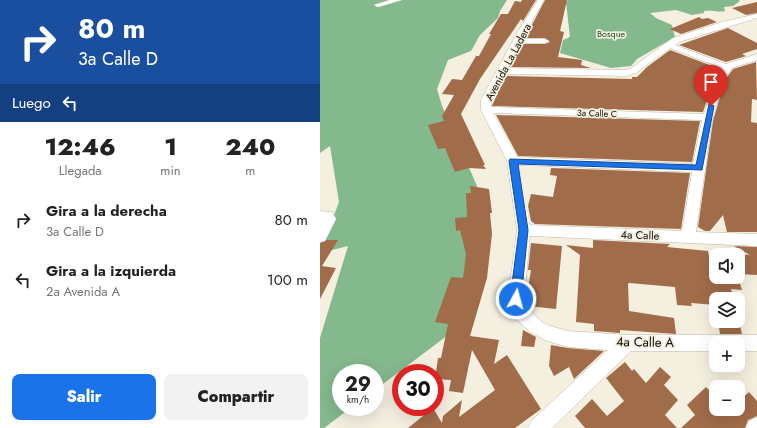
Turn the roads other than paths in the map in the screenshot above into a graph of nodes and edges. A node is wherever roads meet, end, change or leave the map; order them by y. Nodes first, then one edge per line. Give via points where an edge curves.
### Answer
1 (399, 0) edge
2 (541, 0) edge
3 (378, 5) dead end
4 (757, 16) edge
5 (517, 41) junction
6 (545, 41) dead end
7 (668, 45) junction
8 (757, 57) edge
9 (727, 67) junction
10 (501, 71) junction
11 (486, 110) junction
12 (708, 117) junction
13 (513, 161) junction
14 (699, 168) junction
15 (320, 216) edge
16 (524, 230) junction
17 (320, 237) edge
18 (688, 237) junction
19 (757, 240) edge
20 (536, 327) joint
21 (757, 342) edge
22 (628, 343) junction
23 (538, 428) edge

1 - 3 street
2 - 5 street, Avenida La Ladera
4 - 7 street via 692,34
5 - 6 street
5 - 10 street, Avenida La Ladera
7 - 9 street
7 - 10 street via 638,68 625,73
8 - 9 street
9 - 12 street via 720,75
10 - 11 street, Avenida La Ladera via 486,100
11 - 12 street, 3a Calle C
11 - 13 street, Avenida La Ladera
12 - 14 street
13 - 14 street
13 - 16 street, Avenida La Ladera
14 - 18 street
15 - 17 street via 327,216 328,219
16 - 18 street, 4a Calle
16 - 20 street, Avenida La Ladera via 516,299 522,314
18 - 19 street, 4a Calle
20 - 22 street, 4a Calle A via 568,339
21 - 22 street, 4a Calle A
22 - 23 street

